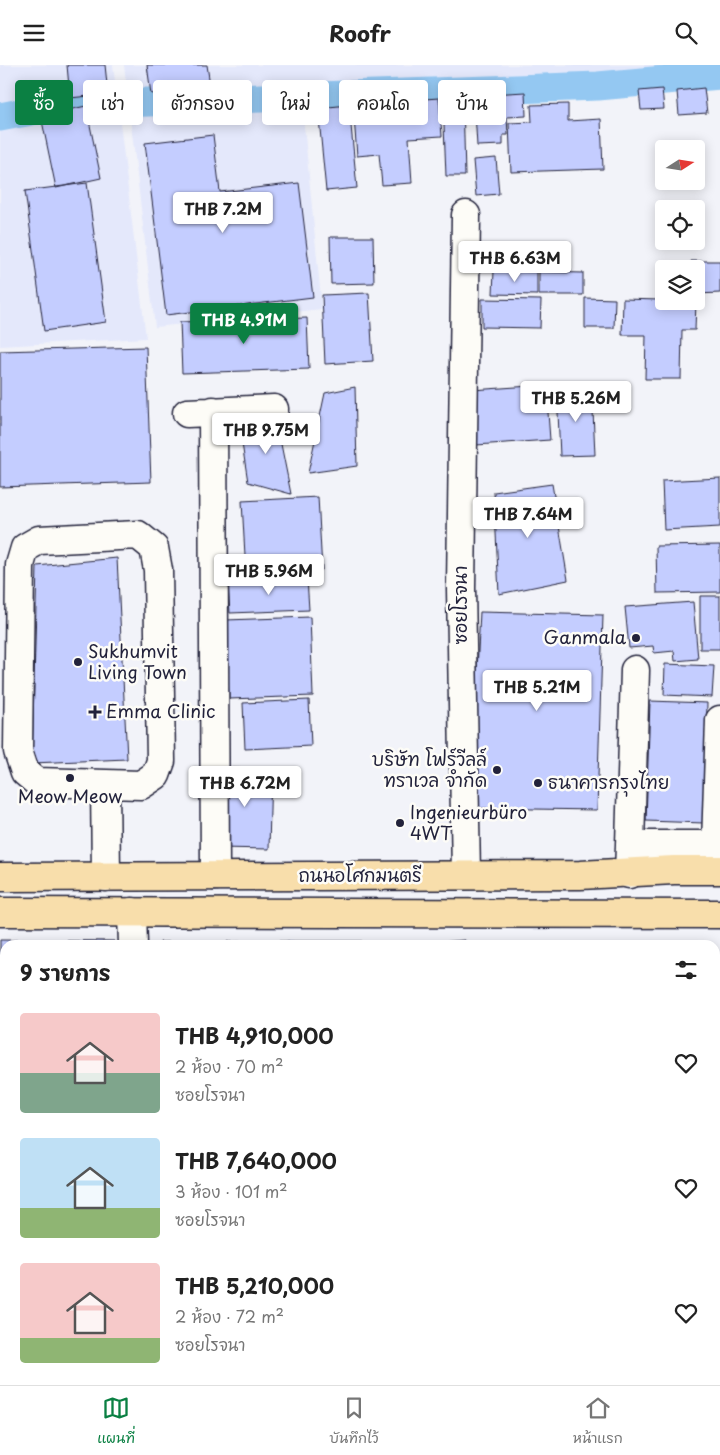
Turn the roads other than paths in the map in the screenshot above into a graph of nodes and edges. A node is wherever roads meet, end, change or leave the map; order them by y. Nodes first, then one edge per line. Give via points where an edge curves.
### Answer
1 (466, 215) dead end
2 (274, 409) dead end
3 (635, 670) dead end
4 (720, 720) edge
5 (105, 784) junction
6 (630, 845) junction
7 (720, 870) edge
8 (629, 874) junction
9 (466, 875) junction
10 (215, 876) junction
11 (0, 877) edge
12 (106, 877) junction
13 (0, 912) edge
14 (132, 912) junction
15 (720, 914) edge
16 (133, 940) edge

1 - 9 street, ซอยโรจนา via 461,588
2 - 10 street via 200,412
3 - 6 street
4 - 6 street via 716,845
5 - 5 street via 37,782 25,772 18,751 20,565 26,548 38,541 138,535 154,548 158,570 161,761 156,775 141,785
5 - 12 street
6 - 8 street
7 - 8 main road, ถนนอโศกมนตรี
8 - 9 main road, ถนนอโศกมนตรี
9 - 10 main road, ถนนอโศกมนตรี
10 - 12 main road, ถนนอโศกมนตรี
11 - 12 main road, ถนนอโศกมนตรี
13 - 14 main road, ถนนอโศกมนตรี
14 - 15 main road, ถนนอโศกมนตรี
14 - 16 street

